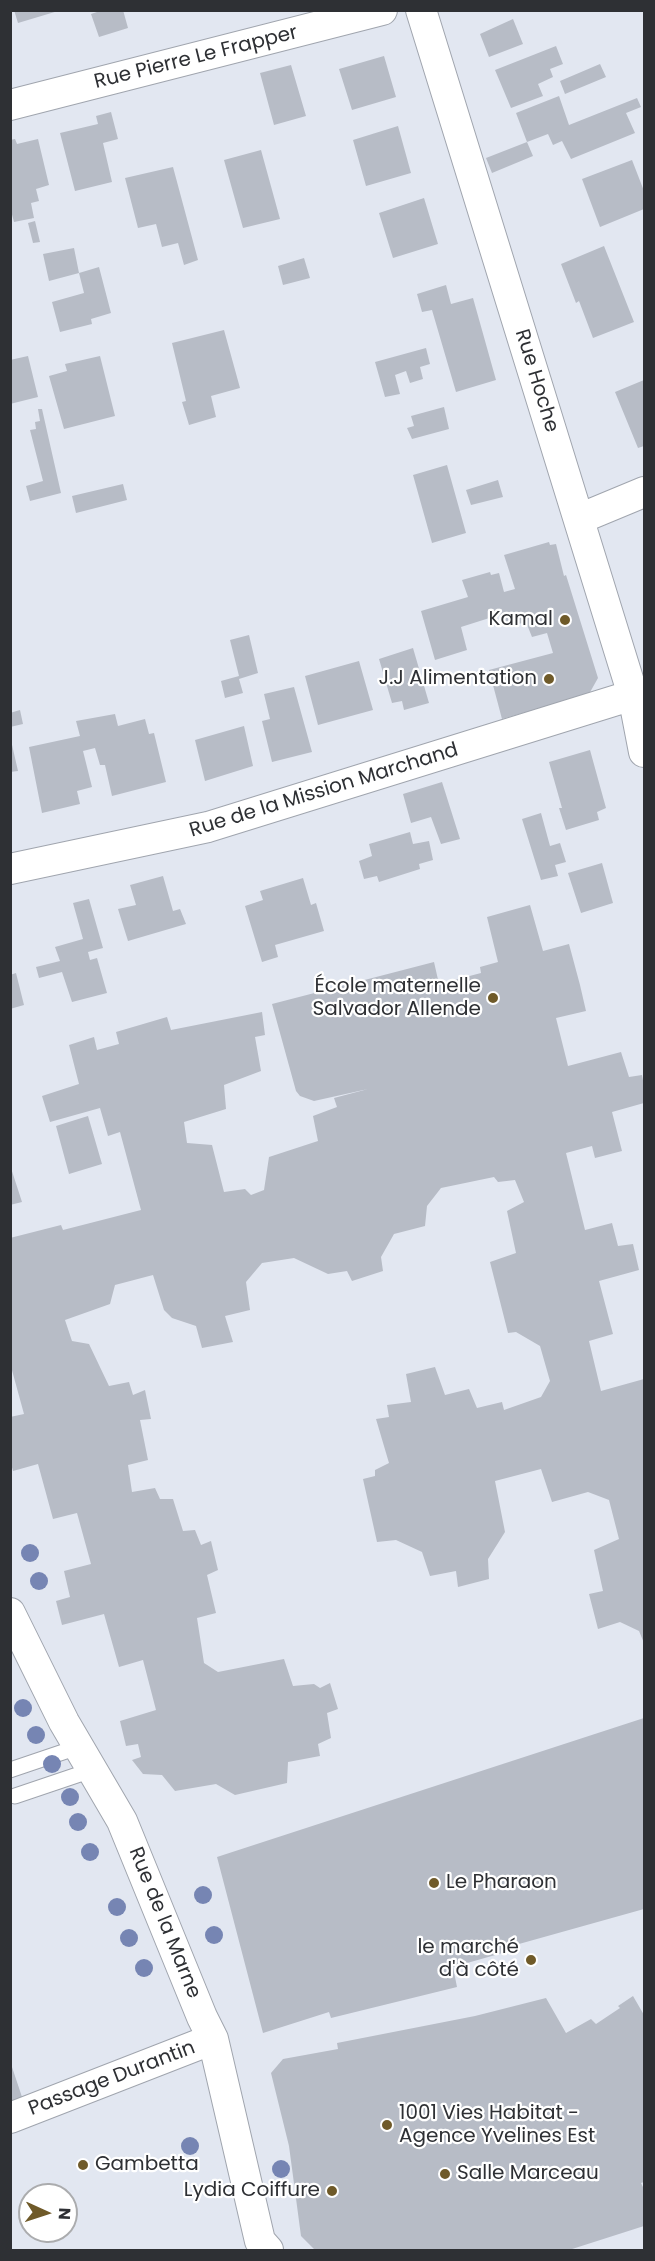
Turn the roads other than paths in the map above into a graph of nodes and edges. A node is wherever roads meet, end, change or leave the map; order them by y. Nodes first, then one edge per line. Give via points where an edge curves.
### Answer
1 (382, 10) edge
2 (421, 10) edge
3 (10, 105) edge
4 (645, 492) edge
5 (579, 519) junction
6 (633, 695) junction
7 (645, 752) edge
8 (10, 869) edge
9 (10, 1613) edge
10 (85, 1759) junction
11 (10, 1770) edge
12 (15, 1796) dead end
13 (213, 2039) junction
14 (10, 2118) edge
15 (257, 2247) edge

1 - 3 street, Rue Pierre Le Frapper
2 - 5 street, Rue Hoche
4 - 5 street
5 - 6 street, Rue Hoche
6 - 7 street, Rue Hoche
6 - 8 street, Rue de la Mission Marchand via 208,827
9 - 10 street, Rue de la Marne
10 - 11 lane
10 - 12 lane
10 - 13 street, Rue de la Marne via 122,1821
13 - 14 street, Passage Durantin
13 - 15 street, Rue de la Marne

